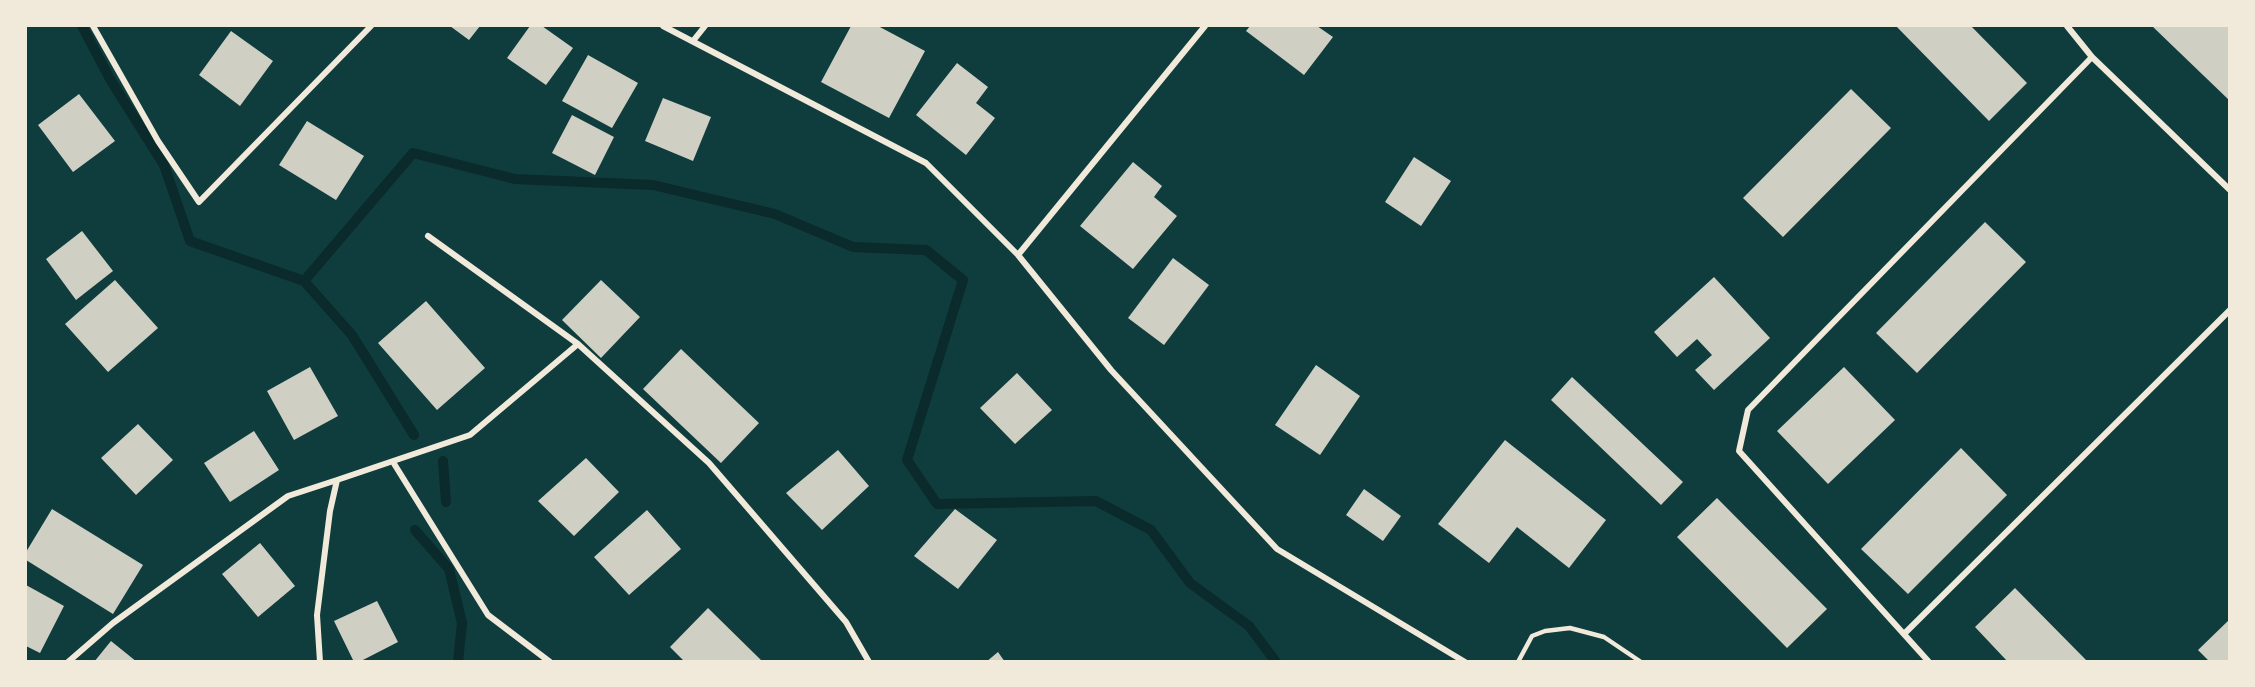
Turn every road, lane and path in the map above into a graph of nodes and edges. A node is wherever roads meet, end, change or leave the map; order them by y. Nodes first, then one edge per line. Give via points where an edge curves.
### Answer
1 (93, 26) edge
2 (371, 26) edge
3 (663, 26) edge
4 (705, 26) edge
5 (1205, 26) edge
6 (2067, 26) edge
7 (693, 41) junction
8 (2092, 57) junction
9 (2229, 189) edge
10 (428, 236) dead end
11 (1018, 255) junction
12 (2229, 310) edge
13 (578, 344) junction
14 (393, 462) junction
15 (337, 480) junction
16 (1904, 634) junction
17 (68, 662) edge
18 (320, 662) edge
19 (550, 662) edge
20 (869, 662) edge
21 (1465, 662) edge
22 (1518, 662) edge
23 (1641, 662) edge
24 (1929, 662) edge

1 - 2 street via 158,141 199,202
3 - 7 street
4 - 7 street
5 - 11 street
6 - 8 street
7 - 11 street via 926,163
8 - 9 street
8 - 16 street via 1748,410 1738,451
10 - 13 street
11 - 21 street via 1111,370 1277,549
12 - 16 street
13 - 14 street via 471,435
13 - 20 street via 709,463 846,622
14 - 15 street
14 - 19 street via 488,615
15 - 17 street via 288,496 113,623
15 - 18 street via 317,615
16 - 24 street
22 - 23 lane via 1532,636 1570,628 1604,637

